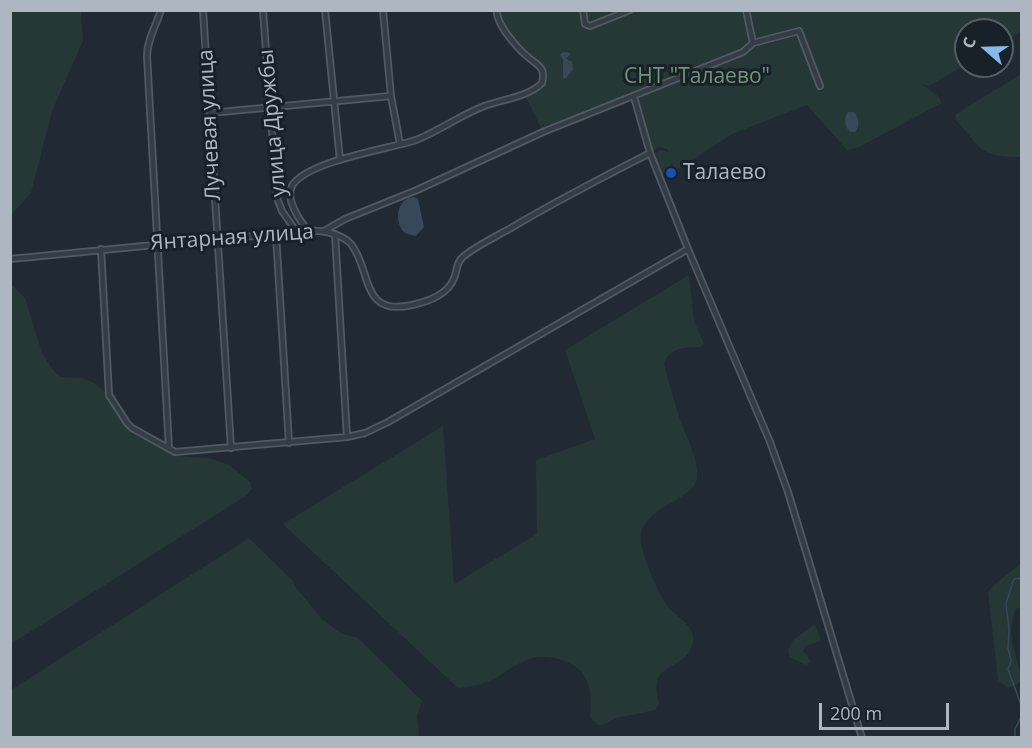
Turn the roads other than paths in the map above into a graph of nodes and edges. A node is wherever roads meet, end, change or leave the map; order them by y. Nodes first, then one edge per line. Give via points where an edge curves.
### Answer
1 (161, 10) edge
2 (203, 10) edge
3 (263, 10) edge
4 (325, 10) edge
5 (383, 10) edge
6 (583, 10) edge
7 (630, 10) edge
8 (746, 10) edge
9 (497, 12) edge
10 (753, 43) junction
11 (820, 86) dead end
12 (391, 96) junction
13 (634, 97) junction
14 (333, 102) junction
15 (270, 108) junction
16 (210, 113) junction
17 (400, 144) junction
18 (650, 153) junction
19 (340, 160) junction
20 (296, 231) junction
21 (310, 231) junction
22 (324, 231) junction
23 (335, 234) junction
24 (276, 235) junction
25 (217, 239) junction
26 (157, 243) junction
27 (101, 249) junction
28 (688, 249) junction
29 (10, 259) edge
30 (347, 437) junction
31 (289, 443) junction
32 (231, 448) junction
33 (169, 449) junction
34 (862, 738) edge

1 - 26 street via 149,39 147,56
2 - 16 street, Лучевая улица
3 - 15 street, улица Дружбы
4 - 14 street
5 - 12 street
6 - 7 street via 585,24 590,26
8 - 10 street
9 - 17 street via 502,27 541,67 542,83
10 - 11 street via 799,31
10 - 13 street via 743,52
12 - 14 street
12 - 17 street
13 - 18 street
13 - 22 street via 543,132
14 - 15 street
14 - 19 street
15 - 16 street
15 - 20 street, улица Дружбы via 277,198
16 - 25 street, Лучевая улица
17 - 19 street
18 - 23 street, Янтарная улица via 461,257 449,288 412,305 392,307 373,297 350,243
18 - 28 street
19 - 21 street via 310,172 291,187 301,223
20 - 21 street, Янтарная улица
20 - 24 street, Янтарная улица
21 - 22 street, Янтарная улица
22 - 23 street, Янтарная улица
23 - 30 street
24 - 25 street, Янтарная улица
24 - 31 street
25 - 26 street, Янтарная улица
25 - 32 street, Лучевая улица
26 - 27 street, Янтарная улица
26 - 33 street
27 - 29 street, Янтарная улица
27 - 33 street via 109,395 127,423
28 - 30 street via 388,422
28 - 34 street via 774,452
30 - 31 street
31 - 32 street
32 - 33 street via 175,452

